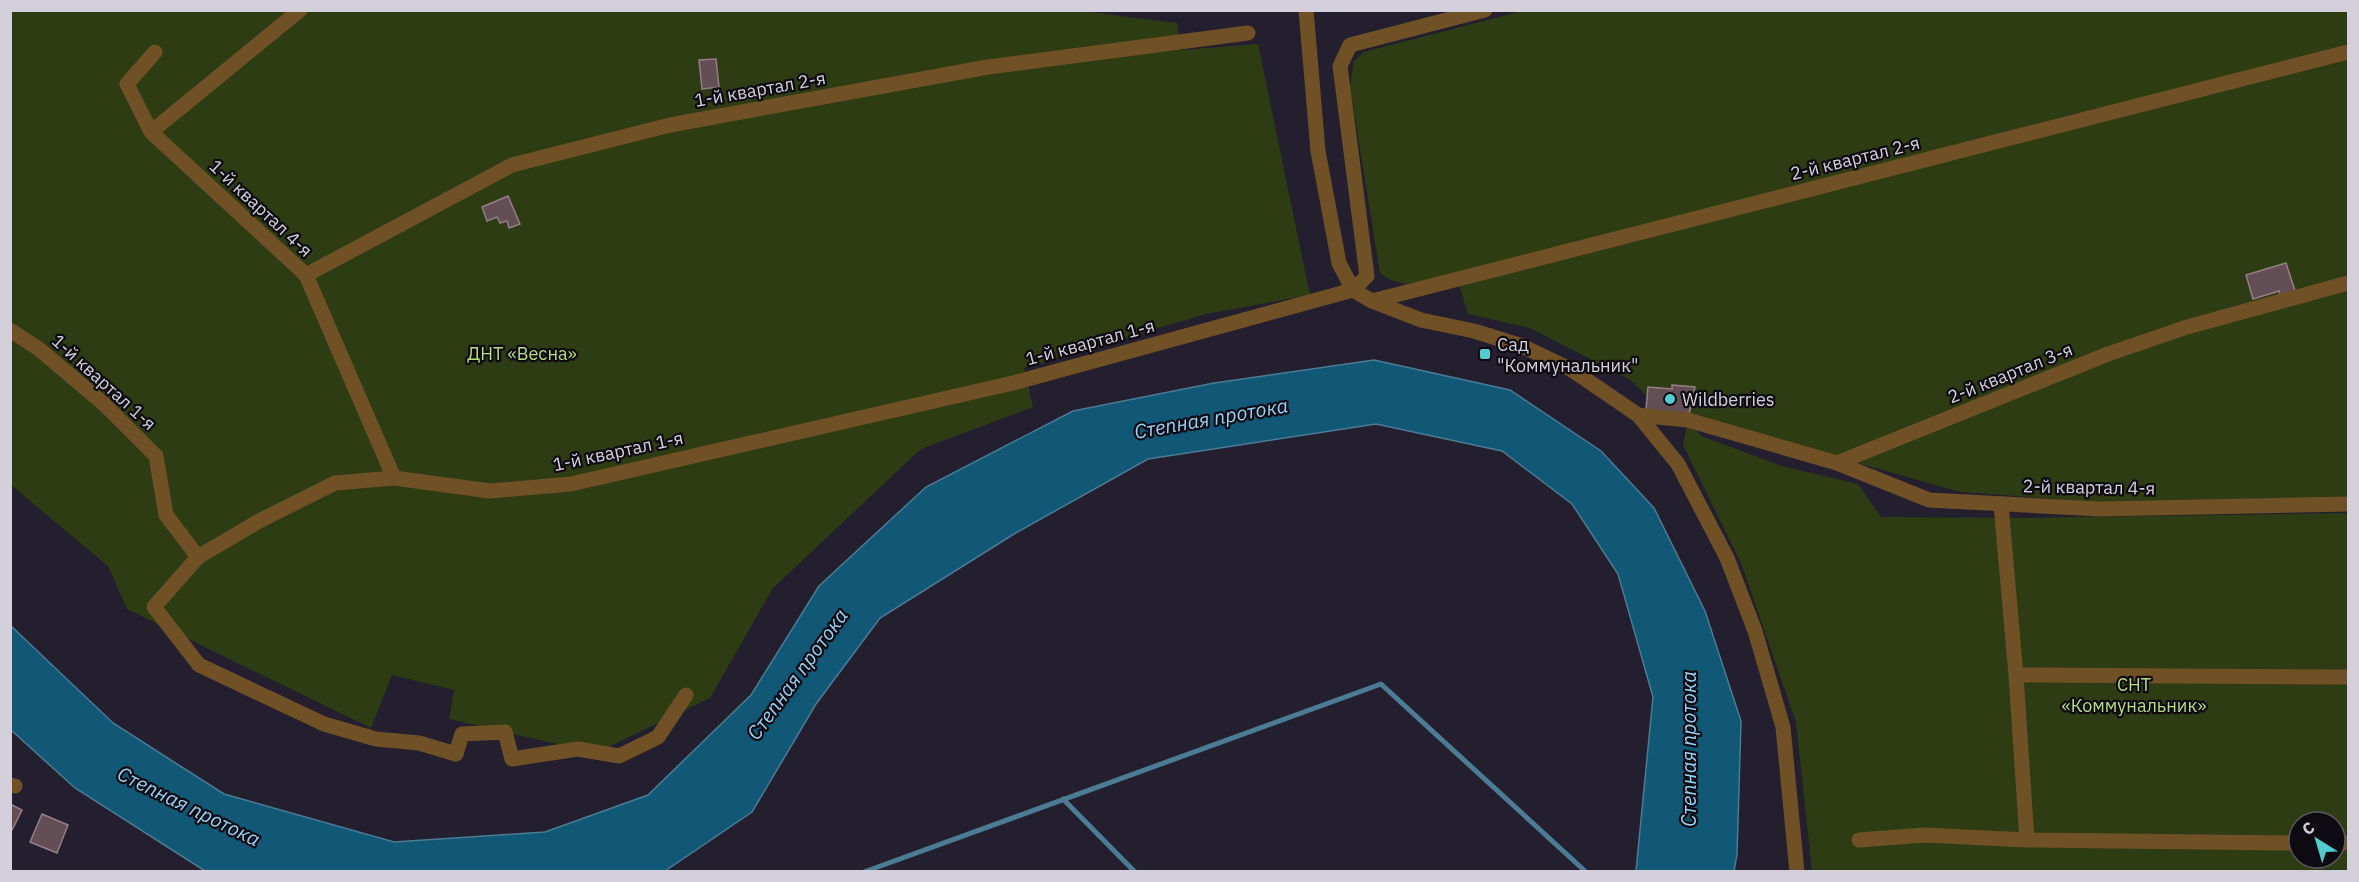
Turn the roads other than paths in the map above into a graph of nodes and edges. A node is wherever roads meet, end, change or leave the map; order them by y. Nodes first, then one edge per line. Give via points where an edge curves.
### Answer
1 (300, 10) edge
2 (1306, 10) edge
3 (1485, 10) edge
4 (1248, 33) dead end
5 (155, 52) dead end
6 (2349, 52) edge
7 (150, 132) junction
8 (306, 276) junction
9 (2349, 283) edge
10 (1353, 290) junction
11 (1372, 301) junction
12 (10, 330) edge
13 (1638, 415) junction
14 (1837, 464) junction
15 (394, 478) junction
16 (2349, 504) edge
17 (2001, 505) junction
18 (198, 557) junction
19 (2016, 675) junction
20 (2349, 677) edge
21 (686, 695) dead end
22 (1858, 840) dead end
23 (2027, 840) junction
24 (2287, 843) edge
25 (1797, 872) edge

1 - 7 street
2 - 10 street via 1318,152 1339,262
3 - 10 street via 1350,45 1340,66 1367,276
4 - 8 street, 1-й квартал 2-я via 976,69 670,125 512,165
5 - 7 street, 1-й квартал 4-я via 128,84
6 - 11 street, 2-й квартал 2-я
7 - 8 street, 1-й квартал 4-я
8 - 15 street, 1-й квартал 4-я
9 - 14 street, 2-й квартал 3-я via 2187,327 2108,354
10 - 11 street
10 - 15 street, 1-й квартал 1-я via 1013,383 571,484 490,491
11 - 13 street via 1421,320 1522,346 1606,390
12 - 18 street, 1-й квартал 1-я via 39,349 104,404 156,456 165,515
13 - 14 street via 1689,420
13 - 25 street via 1678,464 1727,558 1755,631 1784,727
14 - 17 street, 2-й квартал 4-я via 1929,500
15 - 18 street, 1-й квартал 1-я via 334,483
16 - 17 street, 2-й квартал 4-я via 2099,509
17 - 19 street
18 - 21 street via 154,608 199,665 324,724 376,740 419,743 456,754 462,734 505,732 512,759 578,749 620,756 658,737
19 - 20 street
19 - 23 street
22 - 23 street via 1924,835
23 - 24 street

